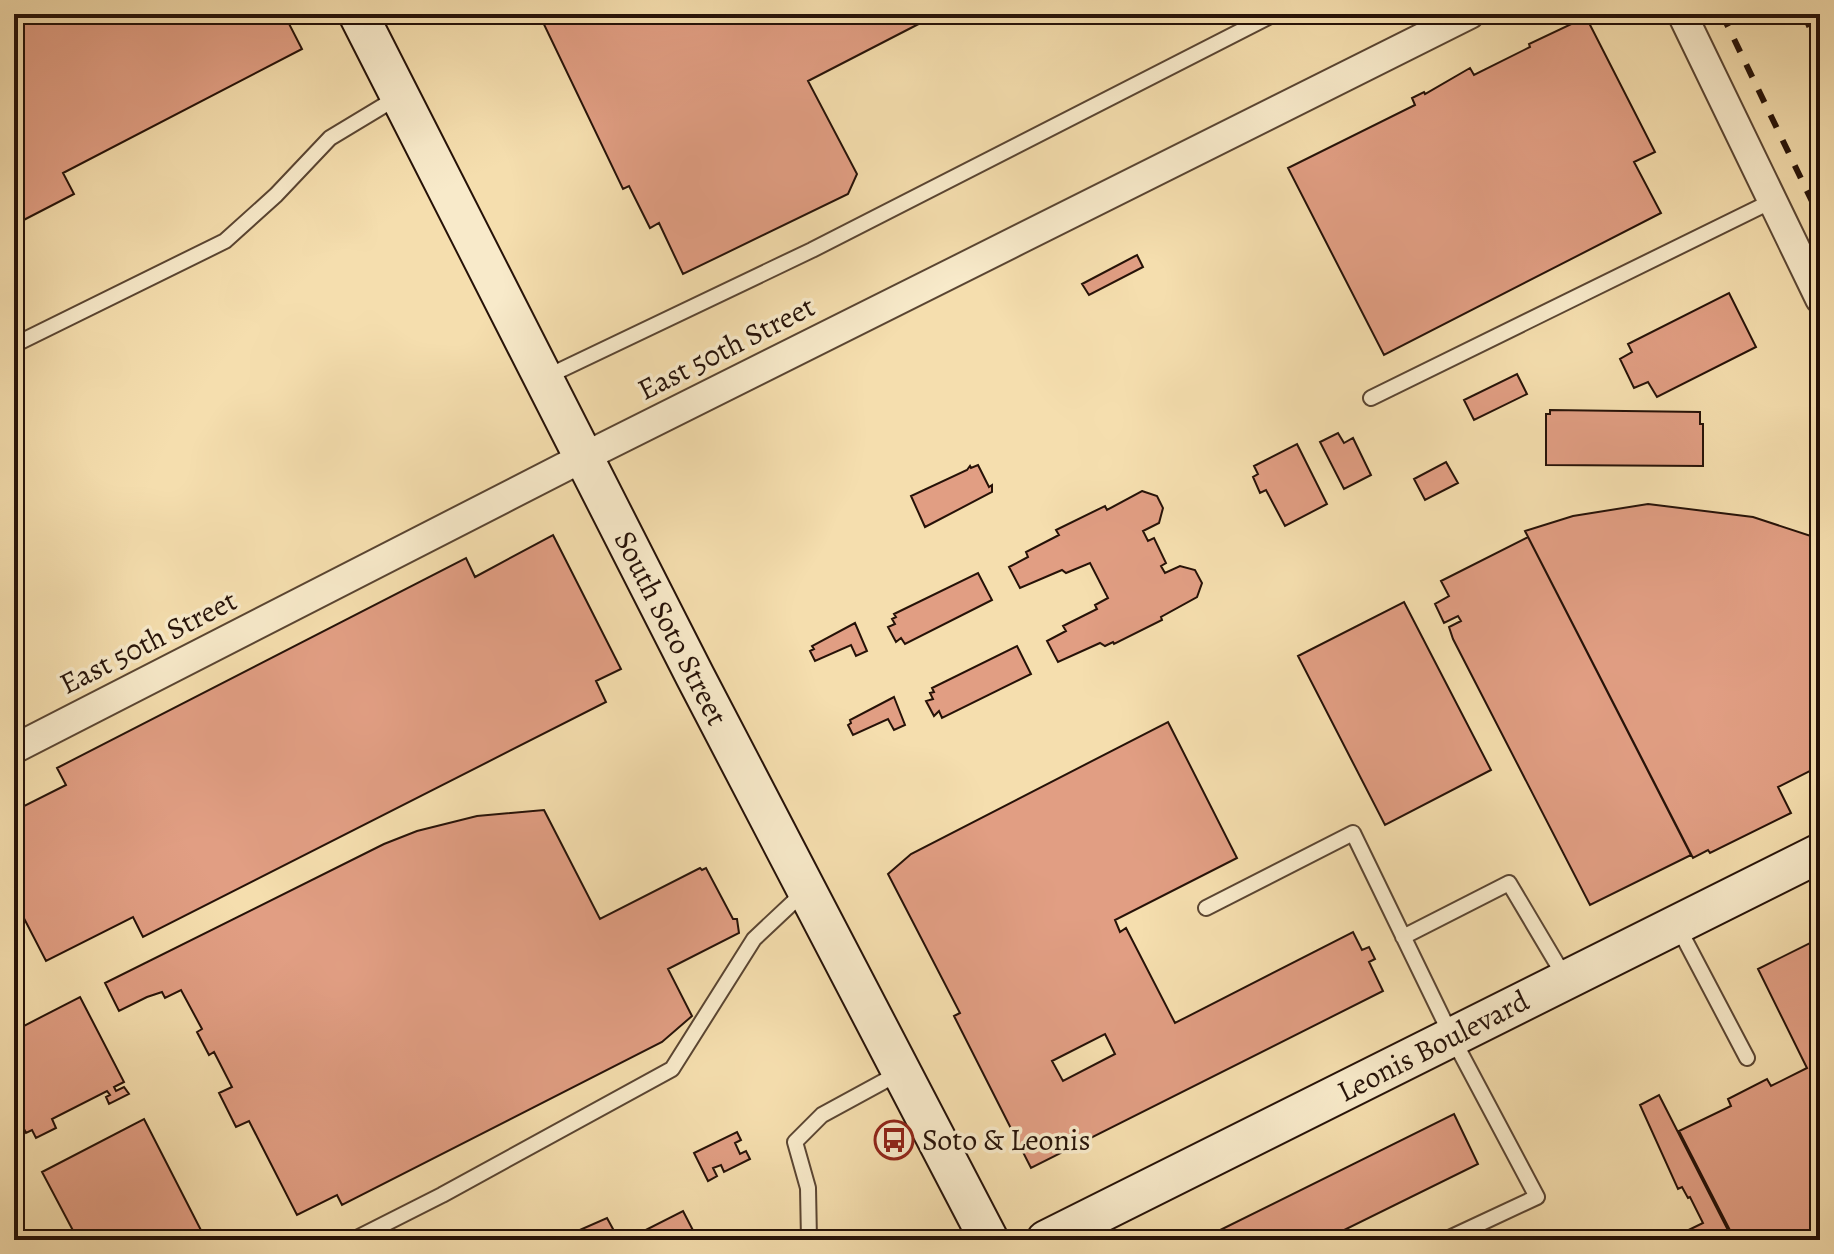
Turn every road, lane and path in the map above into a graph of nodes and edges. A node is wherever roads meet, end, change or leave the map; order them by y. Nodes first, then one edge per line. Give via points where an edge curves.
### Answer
1 (358, 14) edge
2 (1274, 14) edge
3 (1470, 14) edge
4 (1682, 14) edge
5 (399, 96) junction
6 (1772, 201) junction
7 (1820, 299) edge
8 (14, 345) edge
9 (543, 378) junction
10 (1371, 398) dead end
11 (584, 457) junction
12 (14, 749) edge
13 (1820, 853) edge
14 (807, 889) junction
15 (1206, 908) dead end
16 (1677, 924) junction
17 (1403, 937) junction
18 (1566, 980) junction
19 (1452, 1037) junction
20 (1747, 1058) dead end
21 (902, 1072) junction
22 (353, 1240) edge
23 (809, 1240) edge
24 (989, 1240) edge
25 (1046, 1240) edge
26 (1445, 1240) edge

1 - 5 main road, South Soto Street
2 - 9 lane via 812,250
3 - 11 street, East 50th Street
4 - 6 street
5 - 8 lane via 330,138 225,241
5 - 9 main road, South Soto Street
6 - 7 street
6 - 10 lane
9 - 11 main road, South Soto Street
11 - 12 street, East 50th Street
11 - 14 main road, South Soto Street
13 - 16 main road, Leonis Boulevard
14 - 21 main road, South Soto Street
14 - 22 lane via 754,939 672,1069
15 - 17 lane via 1353,833
16 - 18 main road, Leonis Boulevard
16 - 20 lane
17 - 18 lane via 1509,883
17 - 19 lane
18 - 19 main road, Leonis Boulevard
19 - 25 main road, Leonis Boulevard
19 - 26 lane via 1537,1197
21 - 23 lane via 822,1115 795,1142 808,1188
21 - 24 main road, South Soto Street

